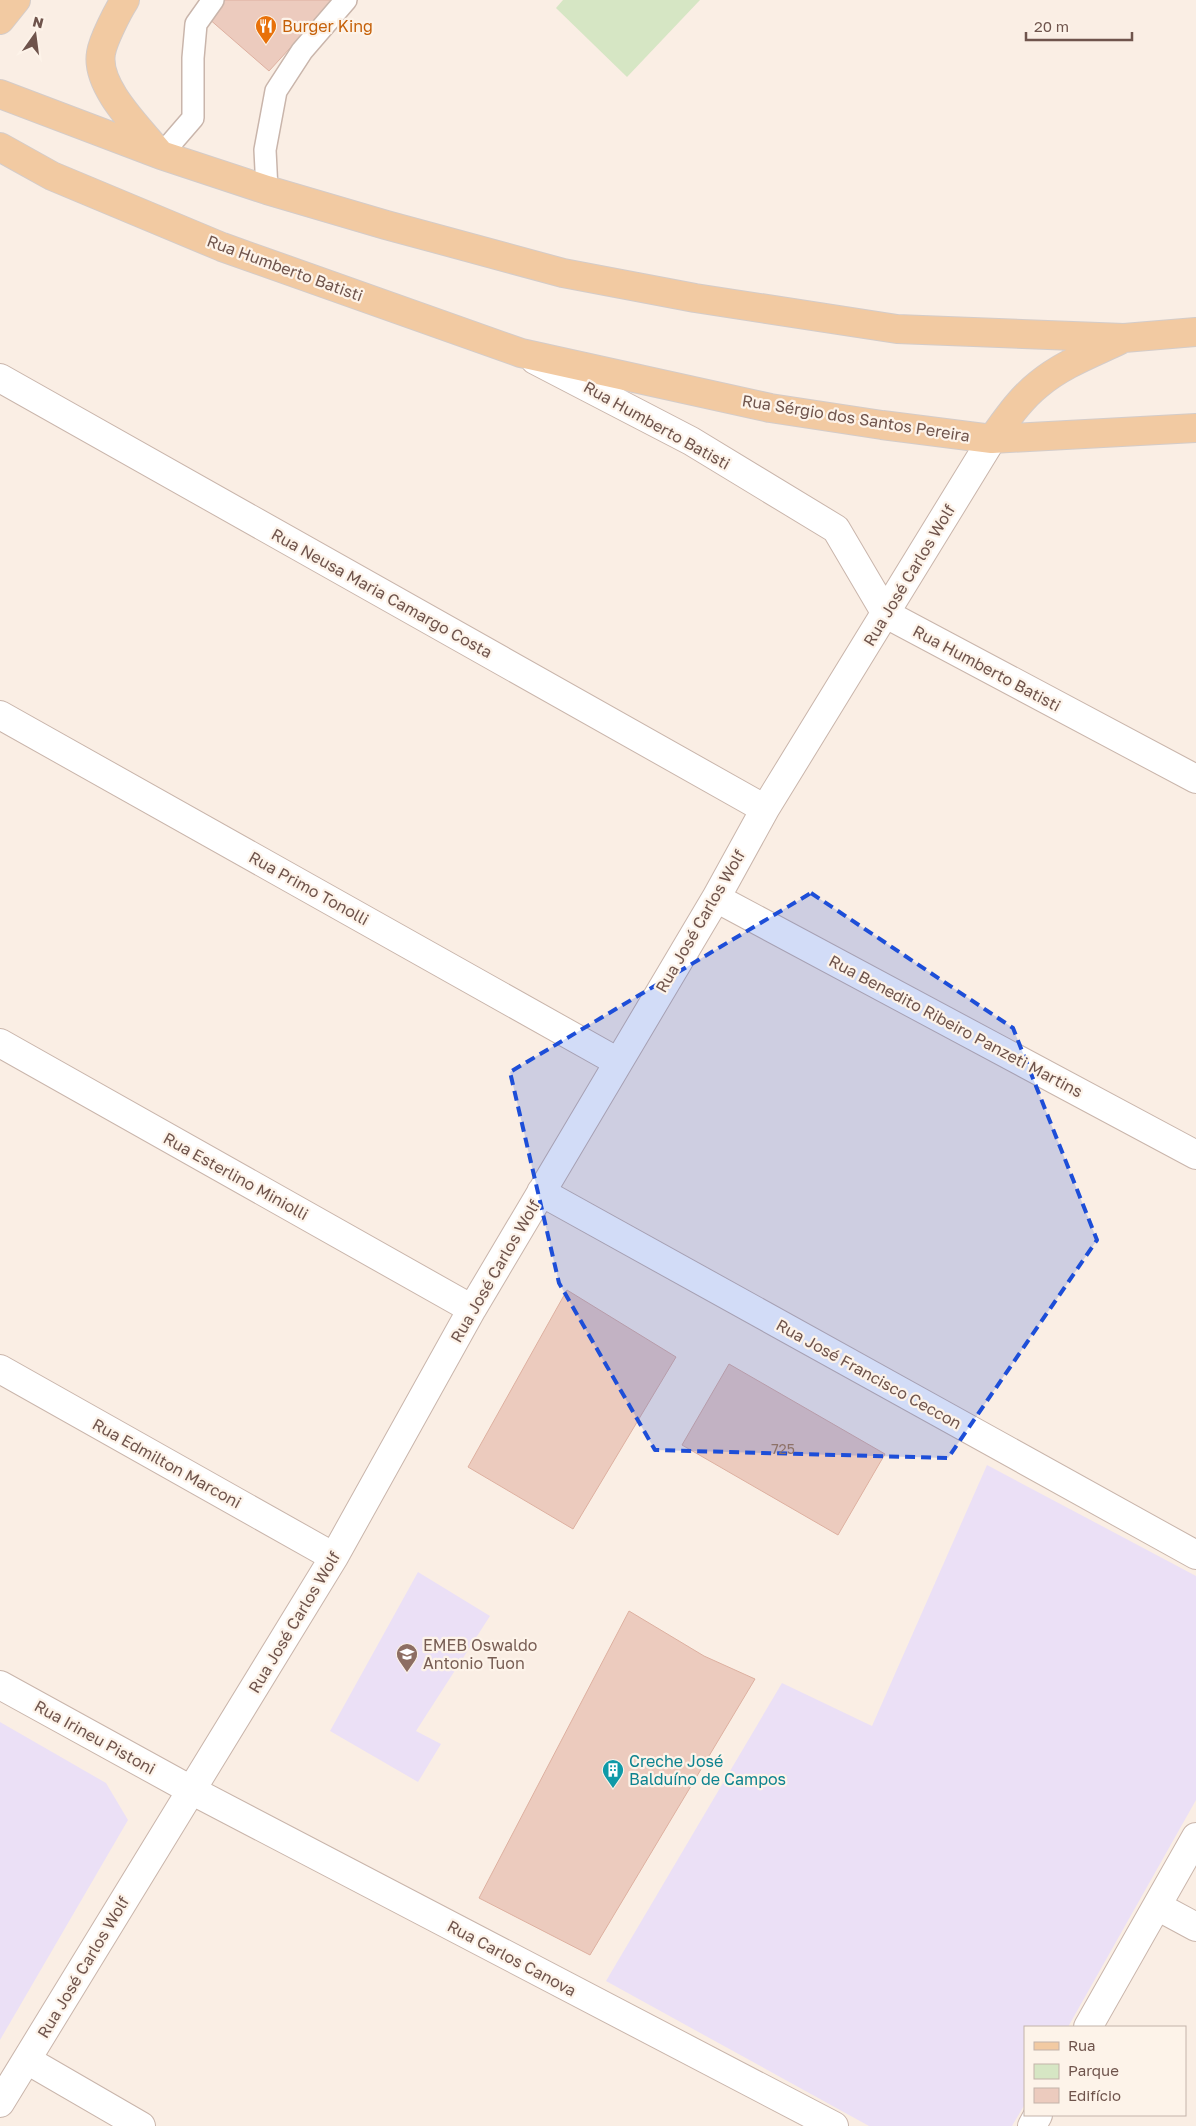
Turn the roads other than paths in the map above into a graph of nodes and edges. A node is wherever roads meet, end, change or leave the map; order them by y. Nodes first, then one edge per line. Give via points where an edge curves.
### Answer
1 (16, 0) edge
2 (125, 0) edge
3 (213, 0) edge
4 (346, 0) edge
5 (0, 20) edge
6 (0, 94) edge
7 (0, 147) edge
8 (161, 155) junction
9 (0, 170) edge
10 (52, 176) junction
11 (267, 190) junction
12 (1196, 332) edge
13 (1124, 338) junction
14 (520, 352) junction
15 (0, 378) edge
16 (1196, 428) edge
17 (992, 439) junction
18 (886, 614) junction
19 (0, 715) edge
20 (1196, 779) edge
21 (765, 809) junction
22 (716, 898) junction
23 (0, 1043) edge
24 (618, 1062) junction
25 (1196, 1155) edge
26 (541, 1192) junction
27 (472, 1309) junction
28 (0, 1369) edge
29 (1196, 1555) edge
30 (334, 1557) junction
31 (0, 1685) edge
32 (191, 1790) junction
33 (1196, 1837) edge
34 (1157, 1906) junction
35 (1196, 1928) edge
36 (1089, 2026) edge
37 (27, 2060) junction
38 (0, 2103) edge
39 (141, 2126) edge
40 (834, 2126) edge

1 - 5 main road
2 - 8 main road via 101,53 102,73 111,94
3 - 8 lane via 196,24 193,118
4 - 11 lane via 302,50 276,91 265,150
6 - 8 main road
7 - 10 main road
8 - 11 main road
9 - 10 main road
10 - 14 main road, Rua Humberto Batisti via 222,247
11 - 13 main road via 563,273 695,298 897,328
12 - 13 main road
13 - 17 main road via 1070,364 1039,384
14 - 17 main road, Rua Sérgio dos Santos Pereira via 770,408
14 - 18 street, Rua Humberto Batisti via 692,441 836,529
15 - 21 street, Rua Neusa Maria Camargo Costa
16 - 17 main road, Rua Sérgio dos Santos Pereira
17 - 18 street, Rua José Carlos Wolf
18 - 20 street, Rua Humberto Batisti
18 - 21 street, Rua José Carlos Wolf
19 - 24 street, Rua Primo Tonolli
21 - 22 street, Rua José Carlos Wolf
22 - 24 street, Rua José Carlos Wolf
22 - 25 street, Rua Benedito Ribeiro Panzeti Martins
23 - 27 street, Rua Esterlino Miniolli
24 - 26 street, Rua José Carlos Wolf
26 - 27 street, Rua José Carlos Wolf
26 - 29 street, Rua José Francisco Ceccon
27 - 30 street, Rua José Carlos Wolf
28 - 30 street, Rua Edmilton Marconi
30 - 32 street, Rua José Carlos Wolf
31 - 32 street, Rua Irineu Pistoni
32 - 37 street, Rua José Carlos Wolf
32 - 40 street, Rua Carlos Canova
33 - 34 street
34 - 35 street
34 - 36 street
37 - 38 street, Rua José Carlos Wolf
37 - 39 street

